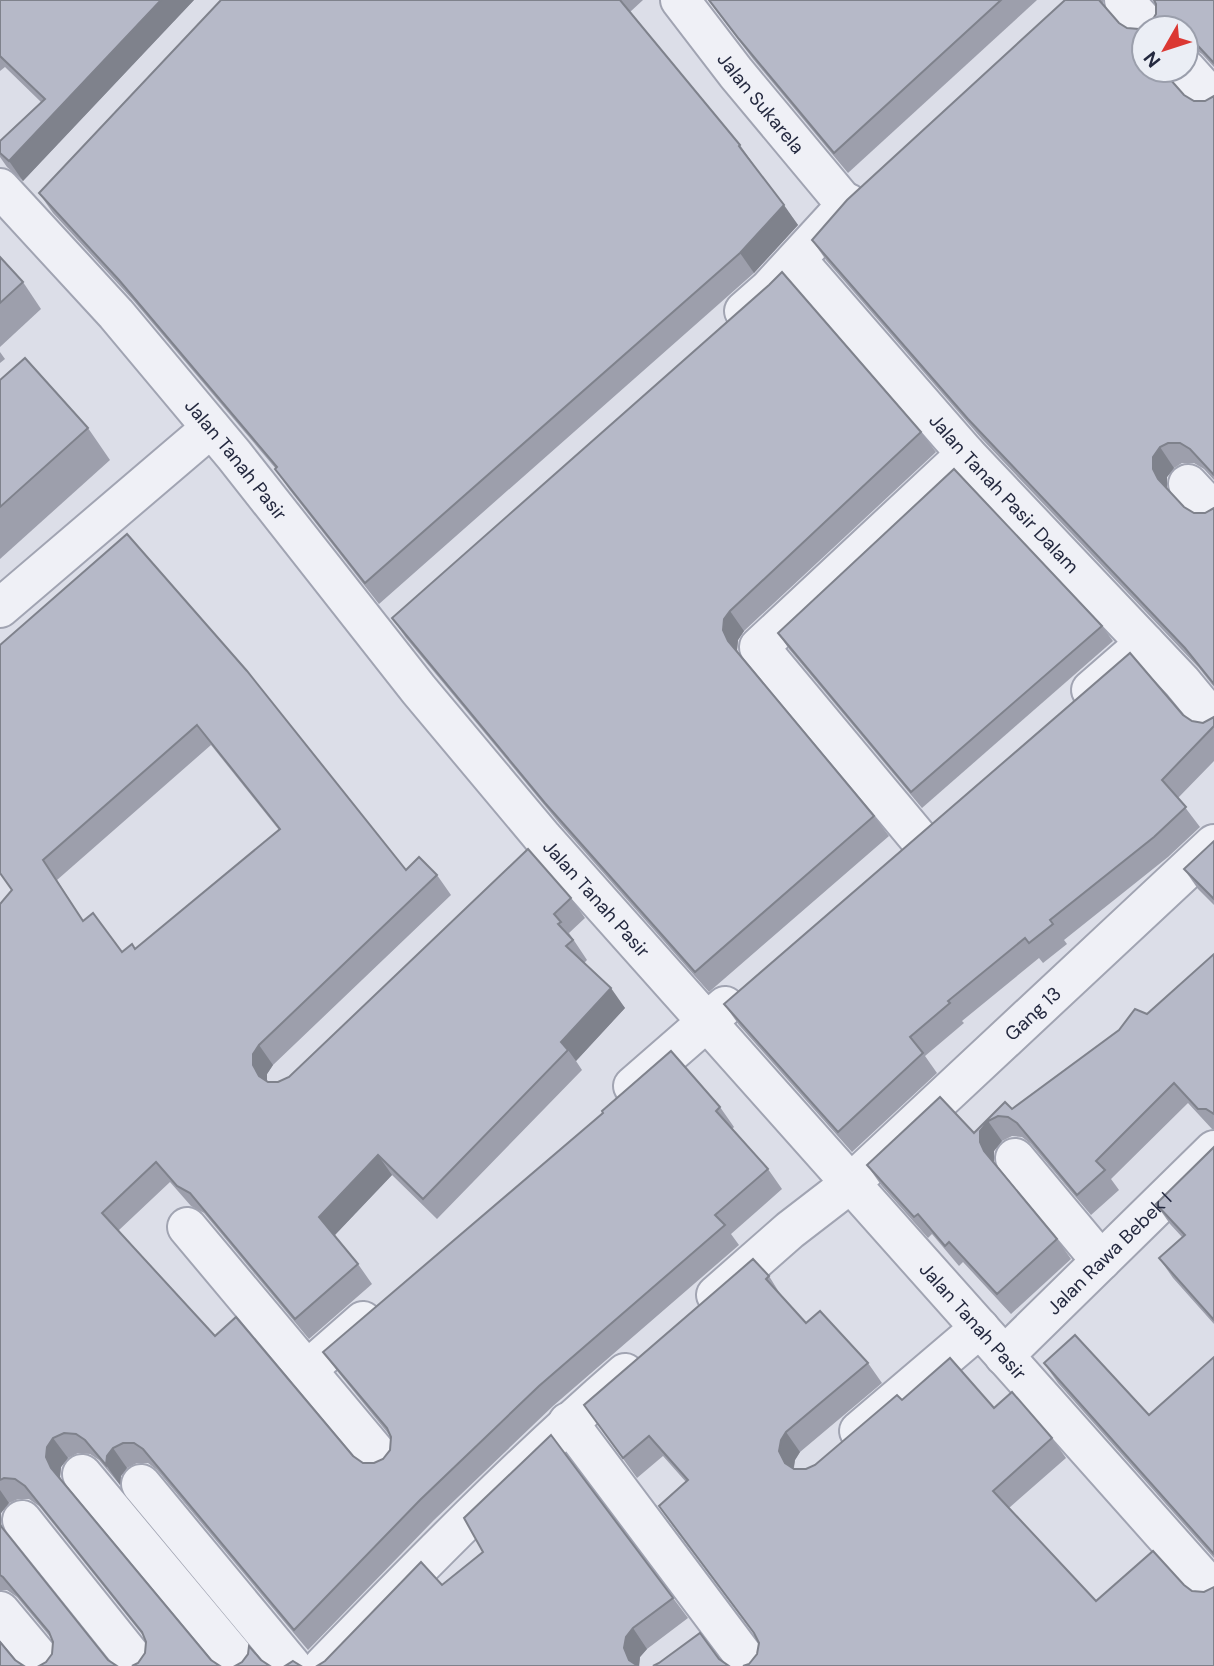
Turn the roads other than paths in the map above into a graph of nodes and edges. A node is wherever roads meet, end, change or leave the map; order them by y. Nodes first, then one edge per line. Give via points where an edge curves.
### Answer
1 (680, 0) edge
2 (1124, 0) edge
3 (1136, 14) edge
4 (1200, 84) edge
5 (1214, 100) edge
6 (876, 177) edge
7 (22, 198) edge
8 (846, 205) junction
9 (797, 260) junction
10 (717, 335) edge
11 (211, 428) junction
12 (966, 454) junction
13 (1188, 484) dead end
14 (1214, 512) edge
15 (0, 608) edge
16 (406, 608) edge
17 (375, 636) junction
18 (1145, 643) junction
19 (1063, 715) edge
20 (1214, 721) edge
21 (951, 813) edge
22 (543, 838) junction
23 (920, 840) junction
24 (1214, 844) edge
25 (513, 866) edge
26 (889, 866) edge
27 (747, 987) edge
28 (706, 1022) junction
29 (610, 1107) edge
30 (1213, 1154) edge
31 (1015, 1158) dead end
32 (851, 1183) junction
33 (187, 1227) dead end
34 (1101, 1261) junction
35 (390, 1297) edge
36 (695, 1313) edge
37 (992, 1342) junction
38 (653, 1349) edge
39 (307, 1370) junction
40 (568, 1422) junction
41 (836, 1450) edge
42 (384, 1462) edge
43 (82, 1474) dead end
44 (141, 1484) dead end
45 (22, 1520) dead end
46 (1214, 1591) edge
47 (0, 1611) edge
48 (46, 1666) edge
49 (139, 1666) edge
50 (242, 1666) edge
51 (292, 1666) edge
52 (323, 1666) edge
53 (751, 1666) edge

1 - 8 street, Jalan Sukarela
2 - 3 street
4 - 5 street
6 - 8 street
7 - 11 street, Jalan Tanah Pasir
8 - 9 street
9 - 10 street
9 - 12 street, Jalan Tanah Pasir Dalam
11 - 15 street
11 - 17 street, Jalan Tanah Pasir
12 - 18 street, Jalan Tanah Pasir Dalam
12 - 23 street via 759,647
13 - 14 street
16 - 17 street
17 - 22 street, Jalan Tanah Pasir
18 - 19 street
18 - 20 street, Jalan Tanah Pasir Dalam
21 - 23 street
22 - 25 street
22 - 28 street, Jalan Tanah Pasir
23 - 26 street
24 - 32 street, Gang 13
27 - 28 street
28 - 29 street
28 - 32 street, Jalan Tanah Pasir
30 - 34 street, Jalan Rawa Bebek I
31 - 34 street
32 - 36 street, Gang 13
32 - 37 street, Jalan Tanah Pasir
33 - 39 street
34 - 37 street, Jalan Rawa Bebek I
35 - 39 street
37 - 41 street, Jalan Rawa Bebek I
37 - 46 street, Jalan Tanah Pasir
38 - 40 street
39 - 42 street
40 - 52 street
40 - 53 street via 703,1634
43 - 50 street
44 - 51 street
45 - 49 street
47 - 48 street

